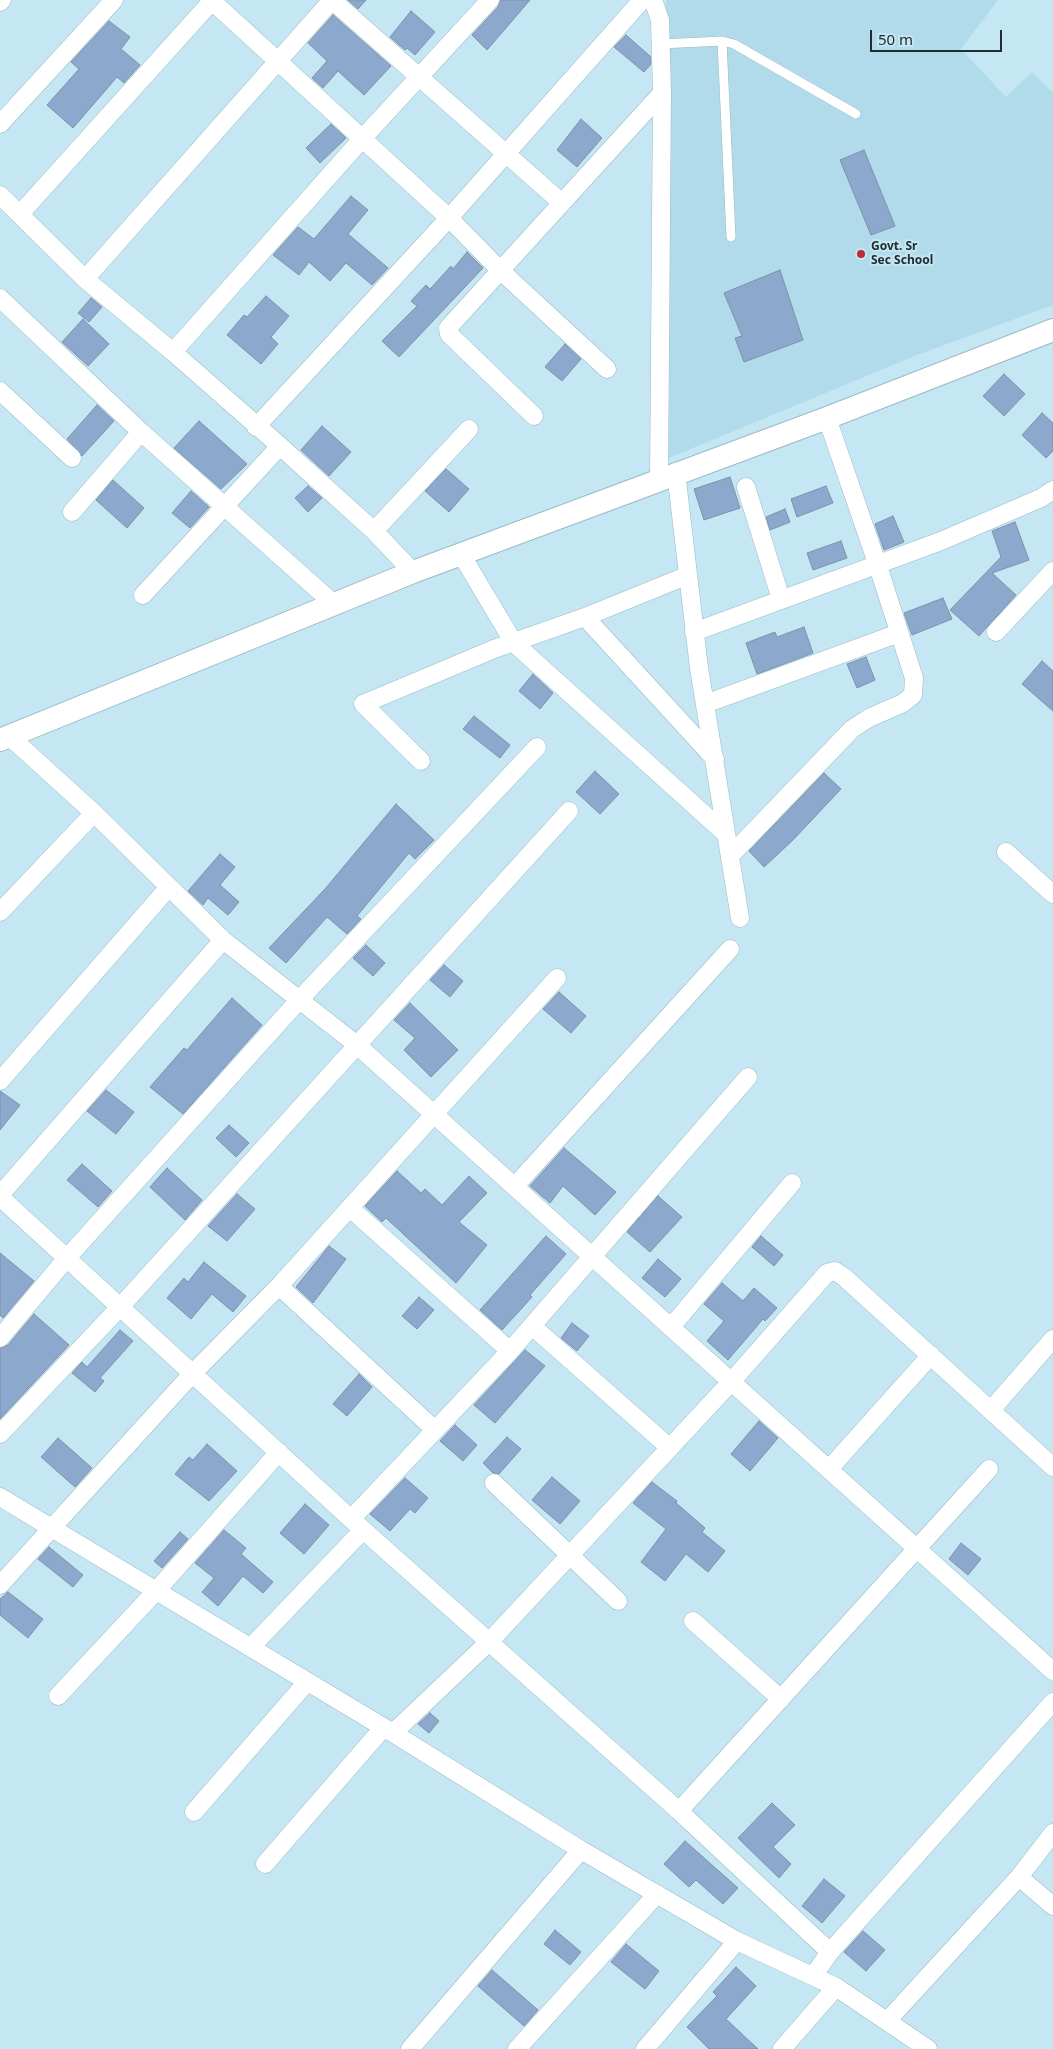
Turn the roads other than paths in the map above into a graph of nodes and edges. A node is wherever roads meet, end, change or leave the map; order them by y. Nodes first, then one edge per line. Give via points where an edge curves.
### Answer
1 (114, 0) edge
2 (211, 0) edge
3 (332, 0) edge
4 (490, 0) edge
5 (642, 0) edge
6 (653, 0) edge
7 (722, 41) junction
8 (661, 44) junction
9 (276, 61) junction
10 (420, 76) junction
11 (662, 93) junction
12 (856, 114) dead end
13 (0, 124) edge
14 (361, 140) junction
15 (506, 154) junction
16 (0, 195) edge
17 (562, 203) junction
18 (20, 214) junction
19 (449, 218) junction
20 (732, 237) dead end
21 (501, 272) junction
22 (85, 279) junction
23 (0, 298) edge
24 (1053, 330) edge
25 (173, 352) junction
26 (607, 369) dead end
27 (0, 391) edge
28 (534, 416) dead end
29 (827, 418) junction
30 (256, 427) junction
31 (469, 429) dead end
32 (141, 432) junction
33 (280, 446) junction
34 (72, 458) dead end
35 (668, 475) junction
36 (746, 487) dead end
37 (1053, 490) edge
38 (224, 506) junction
39 (72, 512) dead end
40 (374, 532) junction
41 (461, 554) junction
42 (877, 563) junction
43 (1053, 571) edge
44 (413, 572) junction
45 (686, 576) junction
46 (143, 595) dead end
47 (781, 599) junction
48 (334, 604) junction
49 (585, 617) junction
50 (694, 632) junction
51 (996, 632) dead end
52 (899, 633) junction
53 (514, 643) junction
54 (705, 704) junction
55 (3, 734) edge
56 (537, 746) dead end
57 (715, 760) junction
58 (420, 761) dead end
59 (569, 811) dead end
60 (94, 813) junction
61 (726, 834) junction
62 (1006, 852) dead end
63 (730, 856) junction
64 (169, 887) junction
65 (1053, 894) edge
66 (0, 912) edge
67 (740, 918) dead end
68 (223, 940) junction
69 (730, 949) dead end
70 (557, 978) dead end
71 (300, 998) junction
72 (357, 1045) junction
73 (748, 1077) dead end
74 (0, 1081) edge
75 (433, 1115) junction
76 (792, 1183) dead end
77 (514, 1186) junction
78 (0, 1196) edge
79 (350, 1208) junction
80 (593, 1256) junction
81 (66, 1259) junction
82 (279, 1286) junction
83 (121, 1306) junction
84 (532, 1326) junction
85 (670, 1327) junction
86 (0, 1338) edge
87 (1053, 1339) edge
88 (510, 1351) junction
89 (931, 1356) junction
90 (192, 1374) junction
91 (731, 1382) junction
92 (991, 1410) junction
93 (434, 1429) junction
94 (0, 1434) edge
95 (670, 1448) junction
96 (278, 1452) junction
97 (1051, 1461) edge
98 (829, 1469) junction
99 (989, 1469) dead end
100 (494, 1483) dead end
101 (0, 1497) edge
102 (357, 1524) junction
103 (54, 1527) junction
104 (917, 1550) junction
105 (568, 1555) junction
106 (0, 1585) edge
107 (157, 1590) junction
108 (618, 1601) dead end
109 (693, 1621) dead end
110 (490, 1641) junction
111 (251, 1647) junction
112 (1053, 1671) edge
113 (307, 1682) junction
114 (58, 1696) dead end
115 (781, 1699) junction
116 (1053, 1702) edge
117 (388, 1730) junction
118 (679, 1811) junction
119 (194, 1812) dead end
120 (1053, 1833) edge
121 (581, 1850) junction
122 (265, 1864) dead end
123 (1019, 1877) junction
124 (657, 1894) junction
125 (1053, 1906) edge
126 (737, 1941) junction
127 (830, 1952) junction
128 (813, 1976) junction
129 (836, 1987) junction
130 (888, 2020) junction
131 (908, 2044) edge
132 (410, 2049) edge
133 (517, 2049) edge
134 (645, 2049) edge
135 (782, 2049) edge
136 (928, 2049) edge

1 - 13 street
2 - 9 street
2 - 18 street
3 - 9 street
3 - 10 street
4 - 10 street
5 - 15 street
6 - 8 street via 660,20
7 - 8 lane
7 - 12 lane via 746,49
7 - 20 lane
8 - 11 street
9 - 14 street
9 - 22 street
10 - 14 street
10 - 15 street
11 - 17 street
11 - 35 street
14 - 19 street
14 - 25 street
15 - 17 street
15 - 19 street
16 - 18 street
17 - 21 street
18 - 22 street
19 - 21 street
19 - 30 street
21 - 26 street
21 - 28 street via 447,331
22 - 25 street
23 - 32 street
24 - 29 street
25 - 30 street
27 - 34 street
29 - 35 street
29 - 42 street
30 - 33 street
31 - 40 street
32 - 38 street
32 - 39 street
33 - 38 street
33 - 40 street
35 - 41 street
35 - 45 street
36 - 47 street
37 - 42 street via 941,541
38 - 46 street
38 - 48 street
40 - 44 street
41 - 44 street
41 - 53 street
42 - 47 street
42 - 52 street
43 - 51 street
44 - 48 street
45 - 49 street
45 - 50 street
47 - 50 street
48 - 55 street
49 - 53 street
49 - 57 street
50 - 54 street
52 - 54 street
52 - 63 street via 914,678 911,697 852,729
53 - 58 street via 494,648 363,704
53 - 61 street
54 - 57 street
55 - 60 street
56 - 71 street
57 - 61 street
59 - 72 street
60 - 64 street
60 - 66 street
61 - 63 street
62 - 65 street
63 - 67 street
64 - 68 street
64 - 74 street
68 - 71 street
68 - 78 street
69 - 77 street
70 - 75 street
71 - 72 street
71 - 81 street
72 - 75 street
72 - 83 street
73 - 80 street
75 - 77 street
75 - 79 street
76 - 85 street
77 - 80 street
78 - 81 street
79 - 82 street
79 - 88 street
80 - 84 street
80 - 85 street
81 - 83 street
81 - 86 street
82 - 90 street
82 - 93 street
83 - 90 street
83 - 94 street
84 - 88 street
84 - 95 street
85 - 91 street
87 - 92 street
88 - 93 street
89 - 91 street via 835,1271 823,1277
89 - 92 street
89 - 98 street
90 - 96 street
90 - 103 street
91 - 95 street
91 - 98 street
92 - 97 street
93 - 102 street
95 - 105 street
96 - 102 street
96 - 107 street
98 - 104 street
99 - 104 street
100 - 105 street
101 - 103 street
102 - 110 street
102 - 111 street
103 - 106 street
103 - 107 street
104 - 112 street
104 - 115 street
105 - 108 street
105 - 110 street
107 - 111 street
107 - 114 street
109 - 115 street
110 - 117 street
110 - 118 street
111 - 113 street
113 - 117 street
113 - 119 street
115 - 118 street
116 - 127 street
117 - 121 street
117 - 122 street
118 - 127 street
120 - 123 street
121 - 124 street
121 - 132 street
123 - 125 street
123 - 130 street
124 - 126 street
124 - 133 street
126 - 128 street
126 - 134 street
127 - 128 street
128 - 129 street
129 - 130 street
129 - 135 street
130 - 131 street
131 - 136 street

